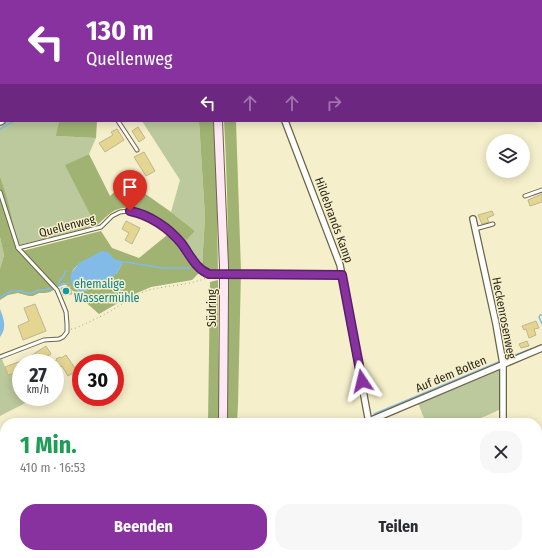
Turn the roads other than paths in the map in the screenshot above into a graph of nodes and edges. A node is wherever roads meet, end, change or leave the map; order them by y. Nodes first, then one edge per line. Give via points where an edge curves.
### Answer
1 (119, 122) edge
2 (218, 122) edge
3 (286, 122) edge
4 (137, 150) dead end
5 (542, 190) edge
6 (0, 192) edge
7 (525, 196) dead end
8 (473, 219) dead end
9 (494, 224) dead end
10 (475, 229) junction
11 (18, 248) junction
12 (342, 275) junction
13 (542, 348) edge
14 (0, 357) edge
15 (503, 364) junction
16 (223, 418) edge
17 (368, 418) edge
18 (378, 418) edge
19 (503, 418) edge

1 - 4 lane
2 - 16 main road, Südring, bridge via 224,266
3 - 12 street, Hildebrands Kamp
5 - 7 lane
6 - 11 lane
8 - 10 street, Heckenrosenweg
9 - 10 lane
10 - 15 street, Heckenrosenweg
11 - 12 lane, Quellenweg via 101,227 112,216 130,211 149,217 160,224 181,243 198,267 214,275
11 - 14 lane via 57,290 66,312 68,327 65,335 59,339 44,340
12 - 17 street, Hildebrands Kamp
13 - 15 street, Auf dem Bolten
15 - 18 street, Auf dem Bolten
15 - 19 street, Heckenrosenweg

